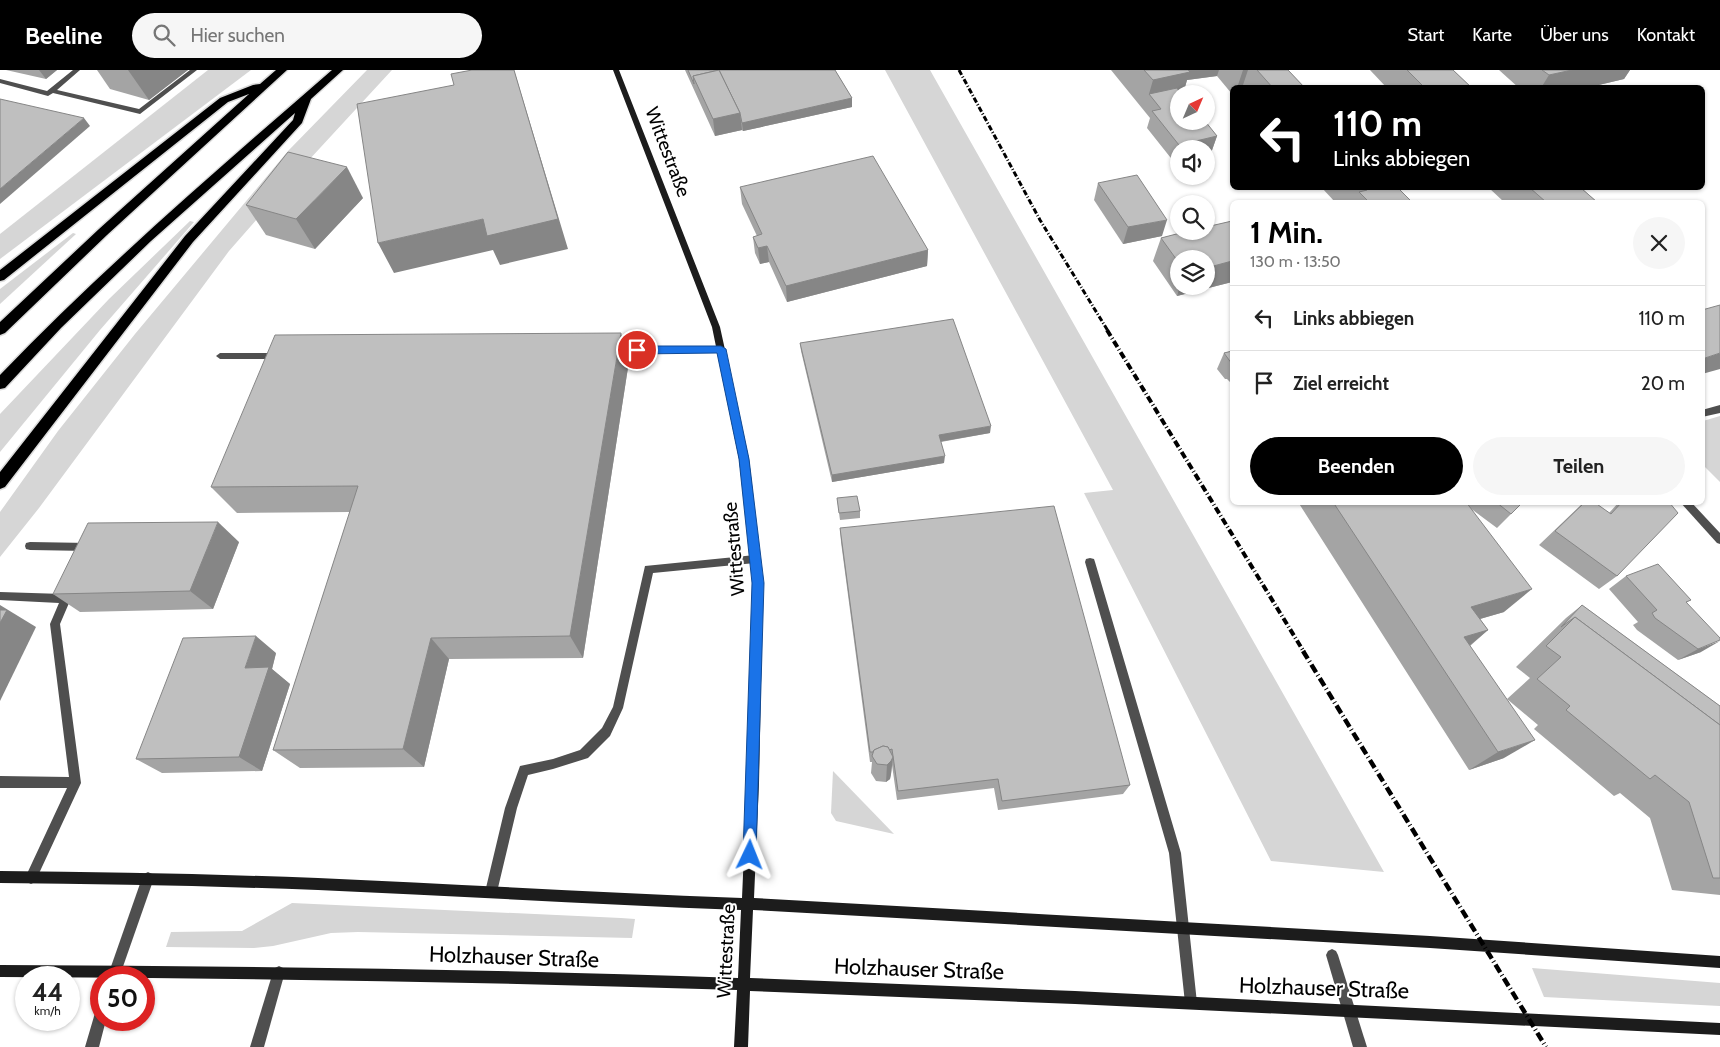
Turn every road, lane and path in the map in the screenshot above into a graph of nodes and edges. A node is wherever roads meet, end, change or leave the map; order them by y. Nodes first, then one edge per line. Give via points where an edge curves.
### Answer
1 (77, 70) edge
2 (194, 70) edge
3 (282, 70) edge
4 (338, 70) edge
5 (616, 70) edge
6 (0, 81) edge
7 (266, 83) junction
8 (52, 91) junction
9 (306, 99) junction
10 (0, 277) edge
11 (0, 330) edge
12 (721, 349) junction
13 (607, 350) edge
14 (290, 355) edge
15 (220, 356) dead end
16 (0, 384) edge
17 (1720, 409) edge
18 (1705, 413) edge
19 (0, 483) edge
20 (1689, 505) edge
21 (1720, 540) edge
22 (30, 546) dead end
23 (86, 556) edge
24 (755, 559) junction
25 (1090, 562) dead end
26 (74, 582) edge
27 (0, 596) edge
28 (66, 599) junction
29 (0, 782) edge
30 (75, 783) junction
31 (0, 877) edge
32 (31, 878) junction
33 (148, 878) junction
34 (491, 892) junction
35 (747, 904) junction
36 (1182, 928) junction
37 (1332, 955) dead end
38 (1720, 962) edge
39 (117, 966) edge
40 (0, 971) edge
41 (279, 972) junction
42 (90, 973) edge
43 (155, 974) edge
44 (743, 985) junction
45 (1191, 1003) junction
46 (1349, 1011) junction
47 (1720, 1029) edge
48 (96, 1031) edge
49 (92, 1047) edge
50 (257, 1047) edge
51 (741, 1047) edge
52 (1360, 1047) edge

1 - 8 street
2 - 8 street via 140,112
3 - 7 highway
4 - 9 highway
5 - 12 main road, Wittestraße via 716,327
6 - 8 street via 48,94
7 - 10 highway via 224,100
7 - 11 highway
9 - 16 highway via 147,238
9 - 19 highway via 298,121 189,239
12 - 13 street
12 - 24 main road, Wittestraße via 744,459
14 - 15 street
17 - 18 street
20 - 21 street
22 - 23 street via 90,547
24 - 34 street via 649,568 618,708 606,732 584,754 524,770
24 - 35 main road, Wittestraße via 758,592
25 - 36 street via 1175,853
26 - 28 street
27 - 28 street
28 - 30 street via 56,624
29 - 30 street
30 - 32 street
31 - 32 main road
32 - 33 main road
33 - 34 main road
33 - 39 street
34 - 35 main road
35 - 36 main road
35 - 44 main road, Wittestraße
36 - 38 main road
36 - 45 street
37 - 46 street
40 - 42 main road, Holzhauser Straße
41 - 43 main road, Holzhauser Straße
41 - 44 main road, Holzhauser Straße
41 - 50 street
44 - 45 main road, Holzhauser Straße
44 - 51 main road, Wittestraße
45 - 46 main road, Holzhauser Straße
46 - 47 main road, Holzhauser Straße
46 - 52 street
48 - 49 street

